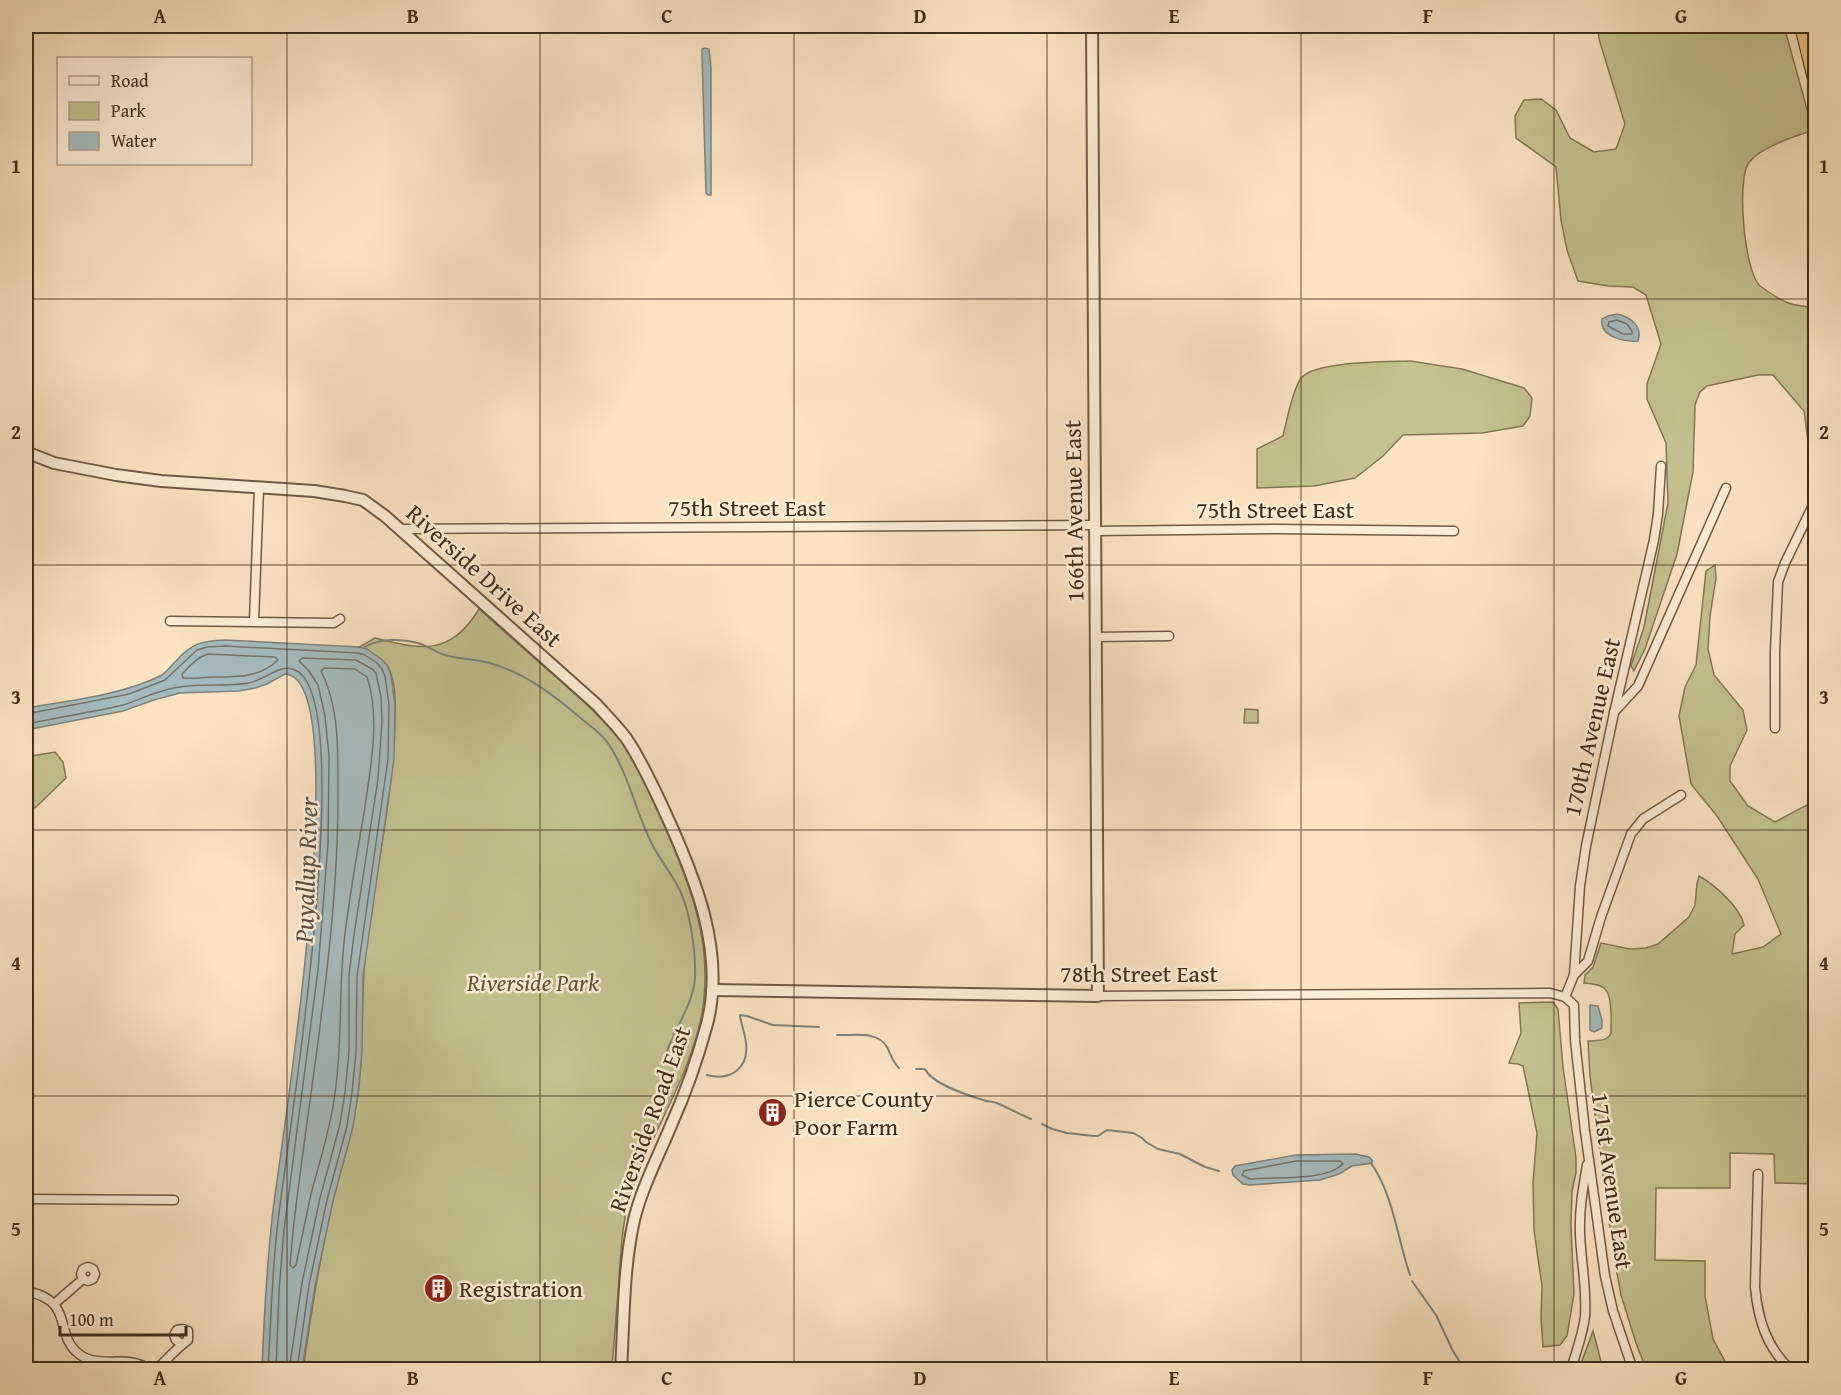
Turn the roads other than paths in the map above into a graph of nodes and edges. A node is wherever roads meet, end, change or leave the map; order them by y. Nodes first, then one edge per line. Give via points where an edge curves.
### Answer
1 (1092, 26) edge
2 (1802, 26) edge
3 (1815, 83) edge
4 (26, 452) edge
5 (1661, 466) dead end
6 (1726, 488) dead end
7 (260, 489) junction
8 (1815, 499) edge
9 (1095, 528) junction
10 (400, 529) junction
11 (1454, 531) dead end
12 (340, 619) dead end
13 (170, 621) dead end
14 (254, 621) junction
15 (1169, 636) dead end
16 (1096, 637) junction
17 (1614, 713) junction
18 (1775, 728) dead end
19 (1681, 795) dead end
20 (1574, 975) junction
21 (712, 990) junction
22 (1098, 996) junction
23 (1565, 997) junction
24 (1588, 1159) junction
25 (1758, 1174) dead end
26 (26, 1199) edge
27 (174, 1200) dead end
28 (83, 1278) dead end
29 (26, 1291) edge
30 (54, 1304) junction
31 (180, 1343) dead end
32 (150, 1370) edge
33 (156, 1370) edge
34 (621, 1370) edge
35 (1571, 1370) edge
36 (1633, 1370) edge
37 (1791, 1370) edge

1 - 9 street, 166th Avenue East
2 - 3 highway
4 - 7 street, Riverside Drive East via 54,463 116,475
5 - 17 street, 170th Avenue East via 1654,540
6 - 17 street via 1638,686
7 - 10 street, Riverside Drive East via 314,491 363,500
7 - 14 street
8 - 18 street via 1778,582
9 - 10 street, 75th Street East
9 - 11 street, 75th Street East
9 - 16 street, 166th Avenue East
10 - 21 street, Riverside Drive East via 596,704 626,738 652,785 699,893 707,927
12 - 14 street via 334,623
13 - 14 street
15 - 16 street
16 - 22 street, 166th Avenue East
17 - 20 street, 170th Avenue East via 1582,867
19 - 20 street via 1643,819 1631,834 1588,961
20 - 23 street, 170th Avenue East
21 - 22 street, 78th Street East
21 - 34 street, Riverside Road East via 702,1041 634,1220
22 - 23 street, 78th Street East via 1550,993
23 - 24 street, 171st Avenue East via 1574,1005
24 - 35 street via 1580,1208 1585,1316
24 - 36 street, 171st Avenue East via 1605,1276
25 - 37 street via 1757,1303 1765,1335
26 - 27 street
28 - 30 street
29 - 30 street
30 - 32 street via 71,1345 81,1355 93,1361 137,1362
31 - 33 street

